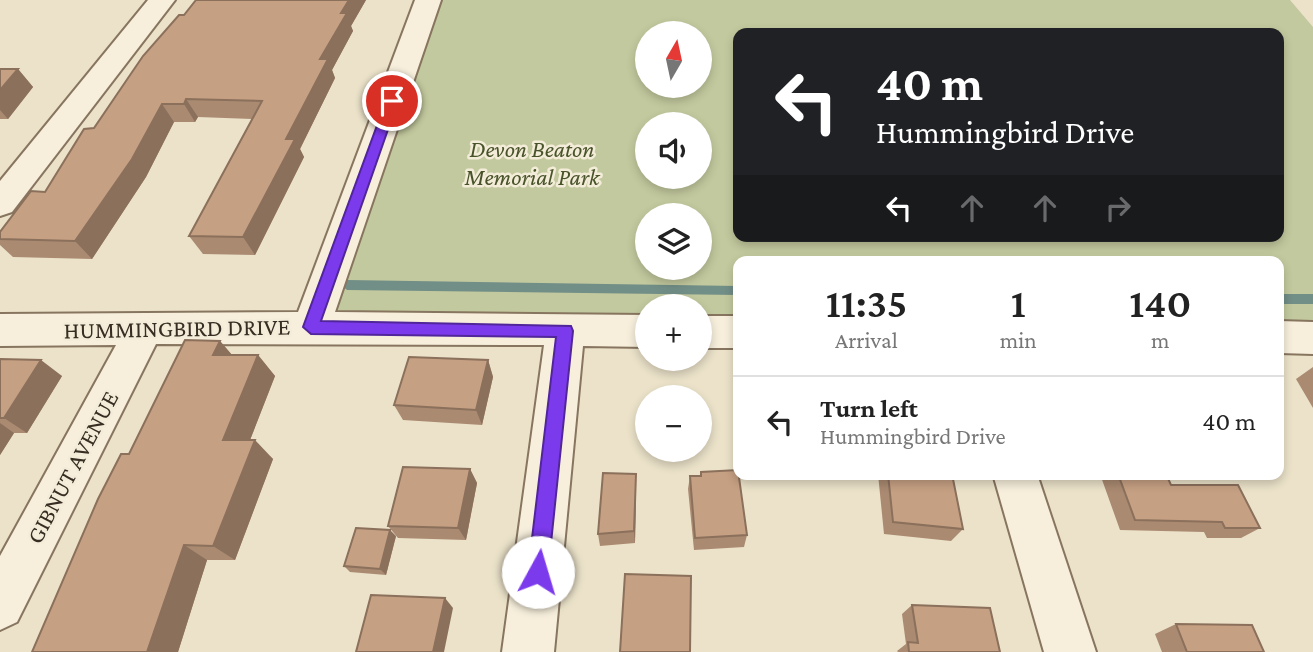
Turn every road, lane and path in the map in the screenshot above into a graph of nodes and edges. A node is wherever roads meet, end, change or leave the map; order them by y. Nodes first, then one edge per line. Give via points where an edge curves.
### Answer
1 (162, 0) edge
2 (428, 0) edge
3 (0, 204) edge
4 (311, 327) junction
5 (145, 328) junction
6 (0, 330) edge
7 (565, 331) junction
8 (635, 331) edge
9 (712, 332) edge
10 (733, 332) edge
11 (1284, 337) edge
12 (1313, 338) edge
13 (1018, 480) edge
14 (0, 605) edge
15 (528, 652) edge
16 (1070, 652) edge

1 - 3 street
2 - 4 street
4 - 5 street, HUMMINGBIRD DRIVE
4 - 7 street, HUMMINGBIRD DRIVE
5 - 6 street, HUMMINGBIRD DRIVE
5 - 14 street, GIBNUT AVENUE
7 - 8 street, HUMMINGBIRD DRIVE
7 - 15 street
9 - 10 street
11 - 12 street
13 - 16 street

